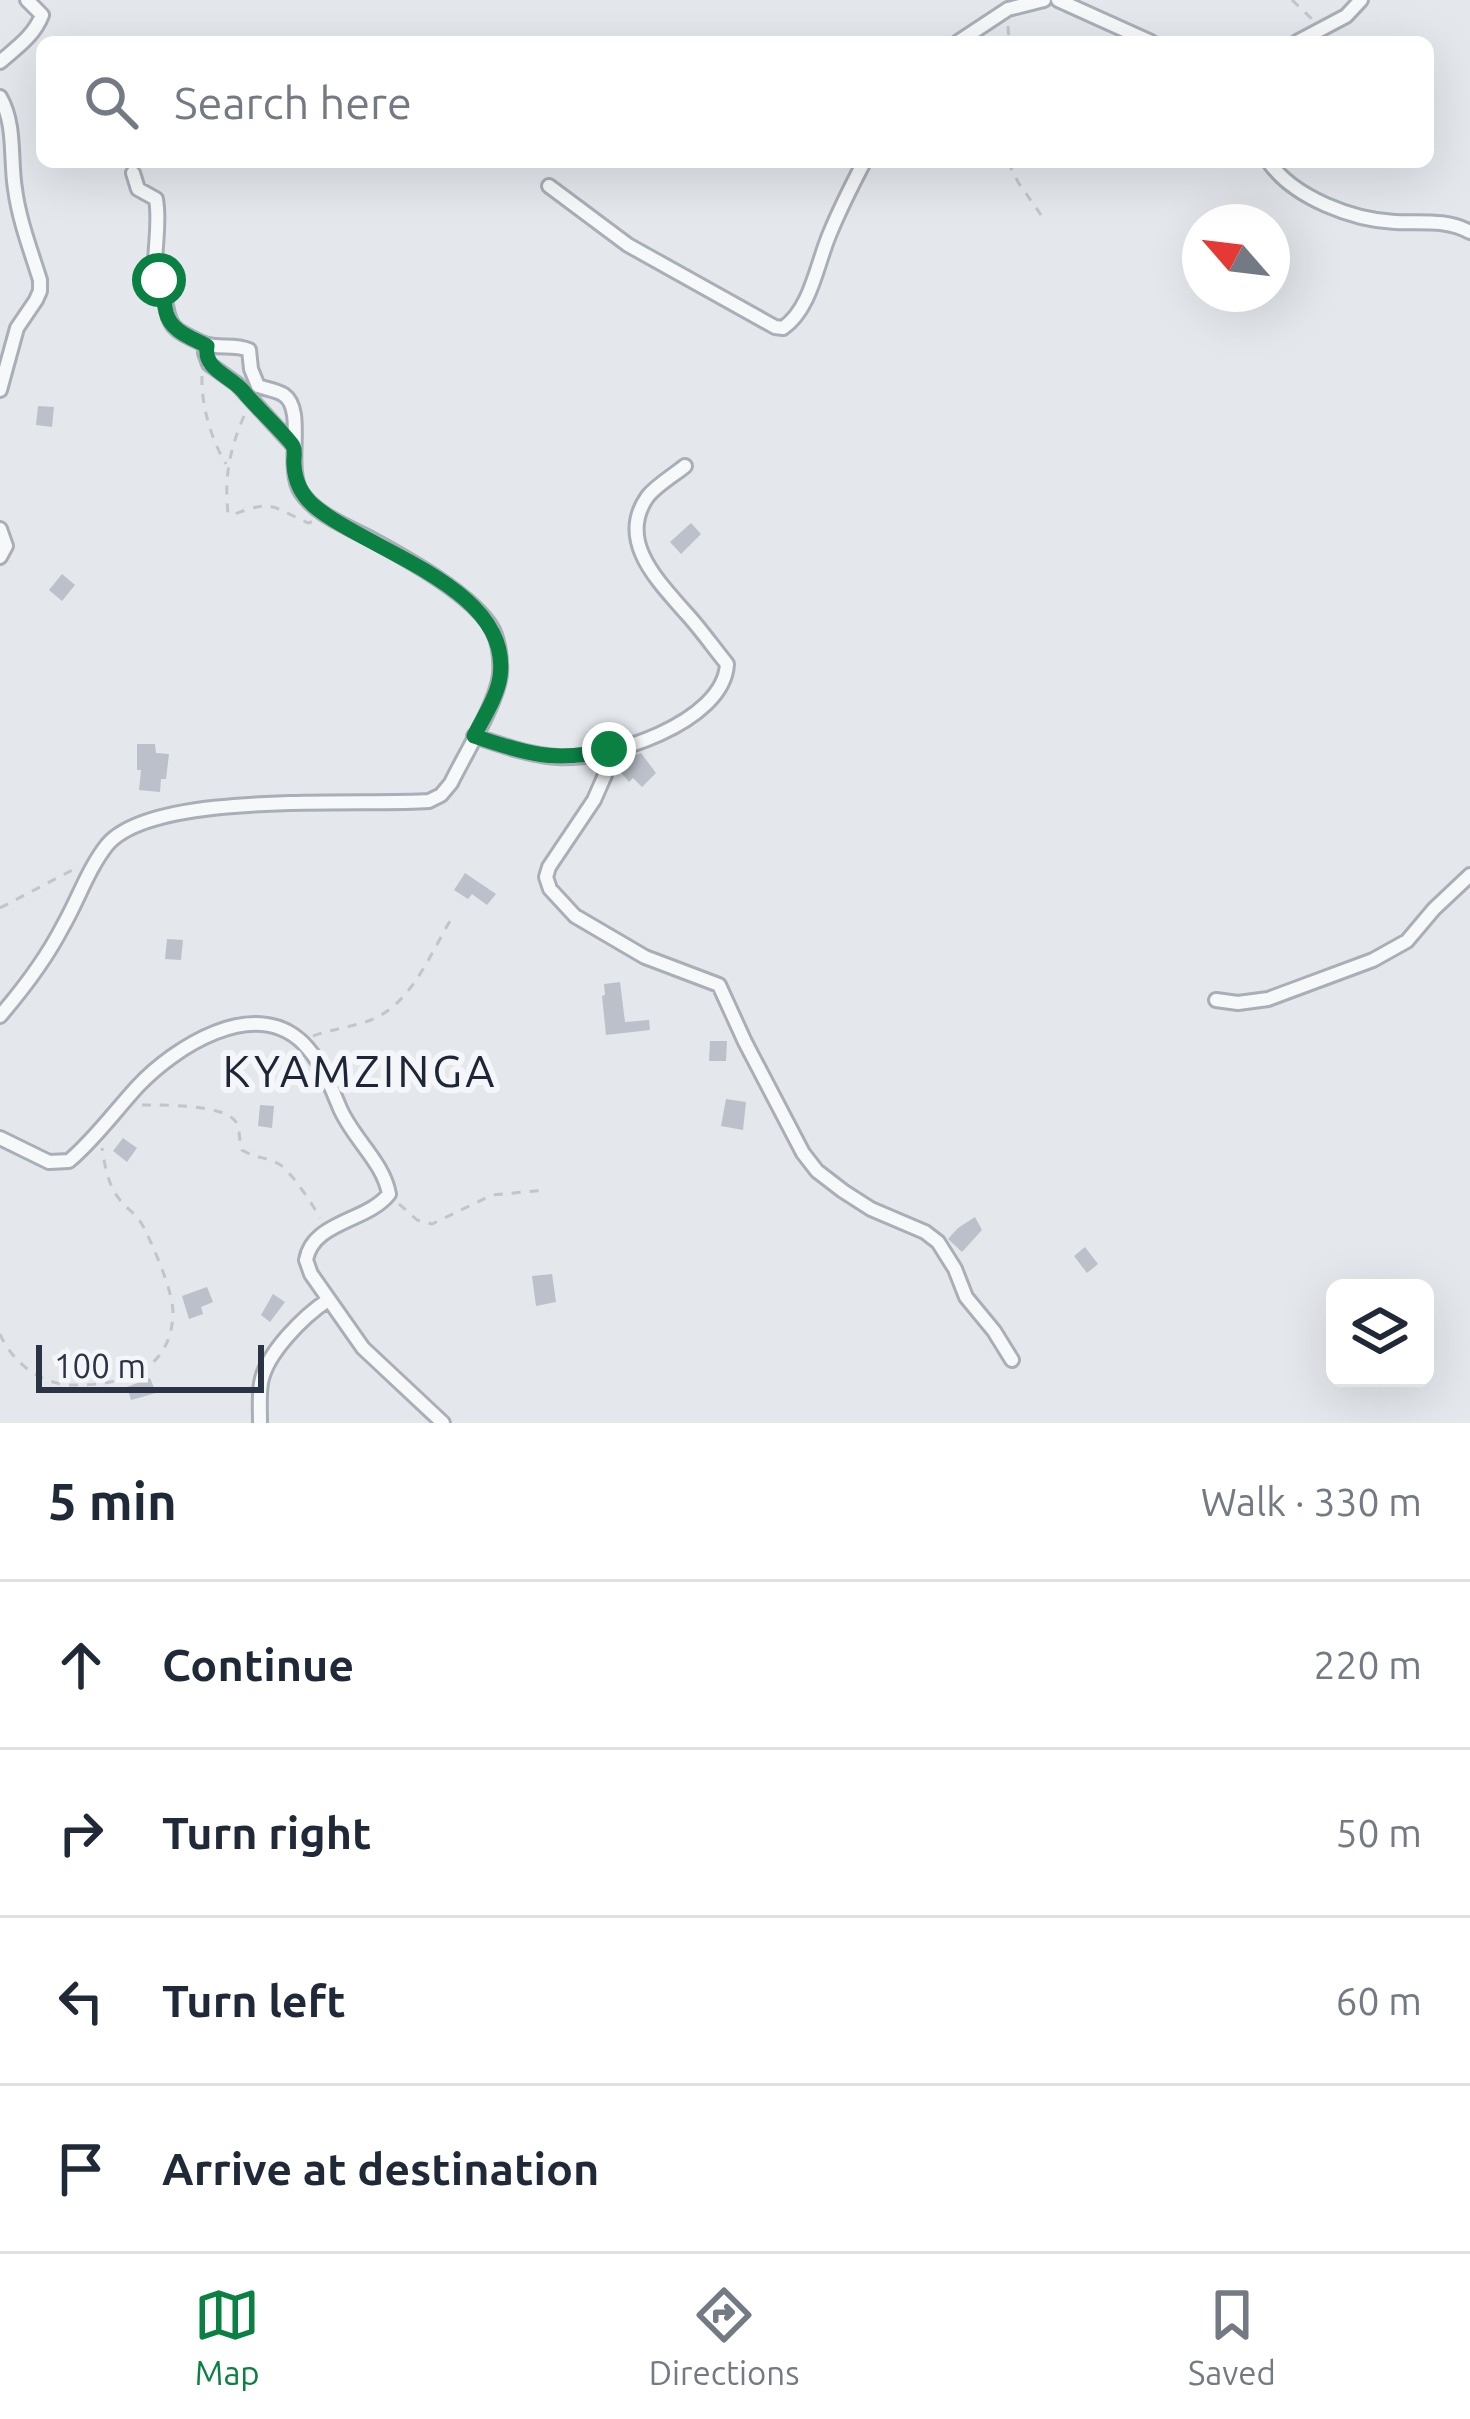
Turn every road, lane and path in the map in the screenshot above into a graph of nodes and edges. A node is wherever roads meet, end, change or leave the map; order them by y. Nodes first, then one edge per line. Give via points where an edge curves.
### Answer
1 (27, 0) edge
2 (1044, 0) edge
3 (1058, 0) edge
4 (1292, 0) edge
5 (1361, 0) edge
6 (1322, 29) junction
7 (967, 36) edge
8 (1138, 36) edge
9 (1309, 36) edge
10 (0, 62) edge
11 (0, 97) edge
12 (861, 168) edge
13 (1012, 168) edge
14 (1275, 168) edge
15 (133, 173) dead end
16 (549, 186) dead end
17 (1041, 215) dead end
18 (1470, 232) edge
19 (207, 353) junction
20 (0, 390) edge
21 (250, 401) junction
22 (293, 445) junction
23 (227, 465) junction
24 (686, 466) dead end
25 (326, 514) junction
26 (0, 529) edge
27 (0, 557) edge
28 (474, 736) junction
29 (609, 749) junction
30 (96, 862) junction
31 (1470, 875) edge
32 (0, 908) edge
33 (450, 921) dead end
34 (1216, 1000) dead end
35 (0, 1016) edge
36 (300, 1041) junction
37 (122, 1106) junction
38 (95, 1136) junction
39 (0, 1138) edge
40 (546, 1190) dead end
41 (389, 1194) junction
42 (326, 1232) junction
43 (328, 1300) junction
44 (0, 1334) edge
45 (1012, 1360) dead end
46 (260, 1423) edge
47 (443, 1423) edge

1 - 10 street via 40,22
2 - 7 street via 1008,8
3 - 8 street
4 - 6 path
5 - 6 street
6 - 9 street
11 - 20 street via 40,292 17,328
12 - 16 street via 810,288 783,328 628,244
13 - 17 path
14 - 18 street via 1294,187 1366,218
15 - 19 street via 138,189 156,199 155,270 166,312
19 - 21 street
19 - 22 street via 249,350 258,386 290,402
19 - 23 path via 202,395
21 - 22 street
21 - 23 path
22 - 25 street via 301,492
23 - 25 path via 229,514 270,504 308,523
24 - 29 street via 649,495 637,537 665,591 727,664 727,677 675,728
25 - 28 street via 403,557 486,620 500,676
26 - 27 street
28 - 29 street via 562,758
28 - 30 street via 451,783 429,801 230,804 123,830
29 - 45 street via 594,800 549,867 550,890 575,916 645,957 719,985 817,1171 938,1242
30 - 32 path
30 - 35 street via 37,970
31 - 34 street via 1384,955 1268,999
33 - 36 path via 388,1010
36 - 37 street via 257,1025 212,1033 154,1071
36 - 41 street
37 - 38 street
37 - 42 path via 182,1106 230,1117 242,1150 284,1166
38 - 39 street via 60,1163
38 - 44 path via 110,1183 143,1225 168,1291 170,1334 159,1357 118,1380 63,1385 19,1364
40 - 41 path via 492,1196 432,1224
41 - 42 street
42 - 43 street via 306,1260
43 - 46 street via 266,1366
43 - 47 street via 363,1348

